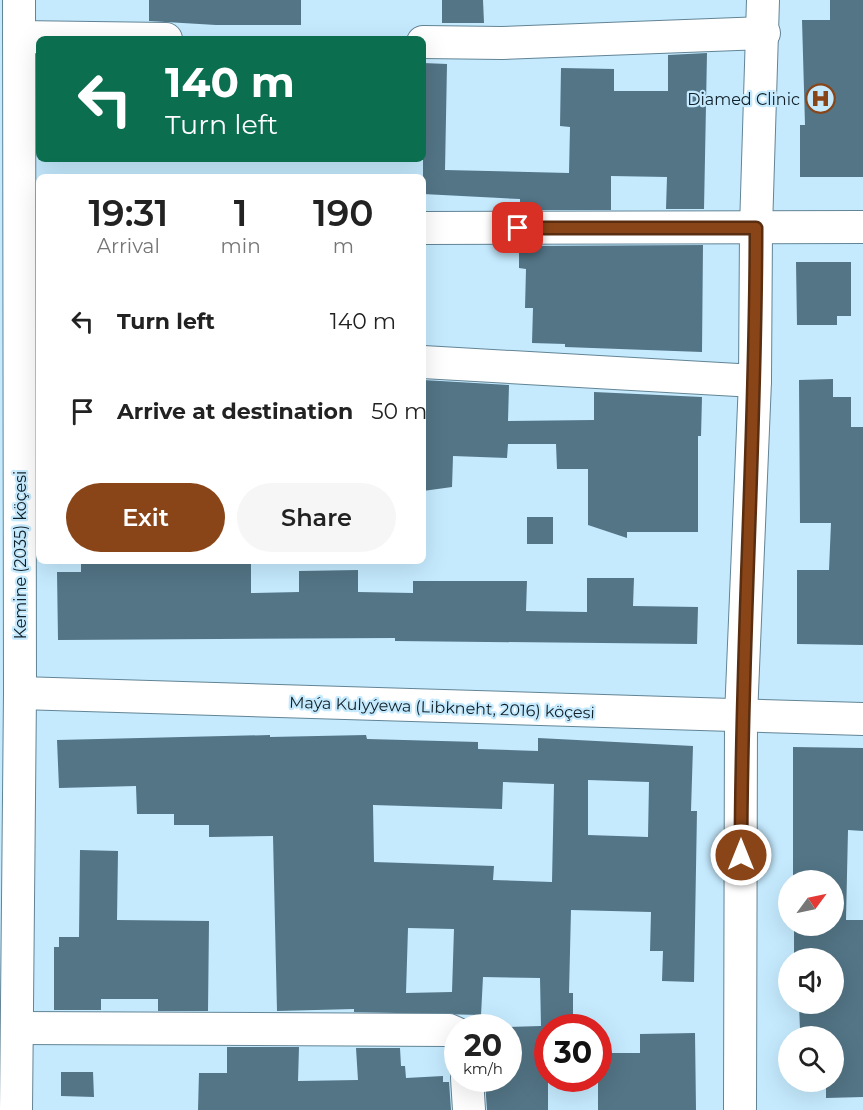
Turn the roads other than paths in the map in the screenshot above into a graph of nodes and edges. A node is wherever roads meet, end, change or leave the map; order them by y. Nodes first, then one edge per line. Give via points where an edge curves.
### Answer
1 (19, 0) edge
2 (764, 0) edge
3 (764, 33) junction
4 (19, 37) junction
5 (36, 37) edge
6 (426, 42) edge
7 (863, 227) edge
8 (426, 228) edge
9 (756, 228) junction
10 (29, 360) edge
11 (426, 363) edge
12 (755, 381) junction
13 (20, 693) junction
14 (741, 716) junction
15 (863, 719) edge
16 (17, 1028) junction
17 (444, 1030) edge
18 (467, 1092) edge
19 (16, 1110) edge
20 (468, 1110) edge
21 (740, 1110) edge

1 - 4 street, Kemine (2035) köçesi
2 - 3 street
3 - 6 street
3 - 9 street
4 - 5 street
4 - 10 street, Kemine (2035) köçesi
7 - 9 street
8 - 9 street
9 - 12 street
10 - 13 street, Kemine (2035) köçesi
11 - 12 street
12 - 14 street
13 - 14 street, Maýa Kulyýewa (Libkneht, 2016) köçesi
13 - 16 street, Kemine (2035) köçesi
14 - 15 street, Maýa Kulyýewa (Libkneht, 2016) köçesi
14 - 21 street
16 - 17 street
16 - 19 street, Kemine (2035) köçesi
18 - 20 street

